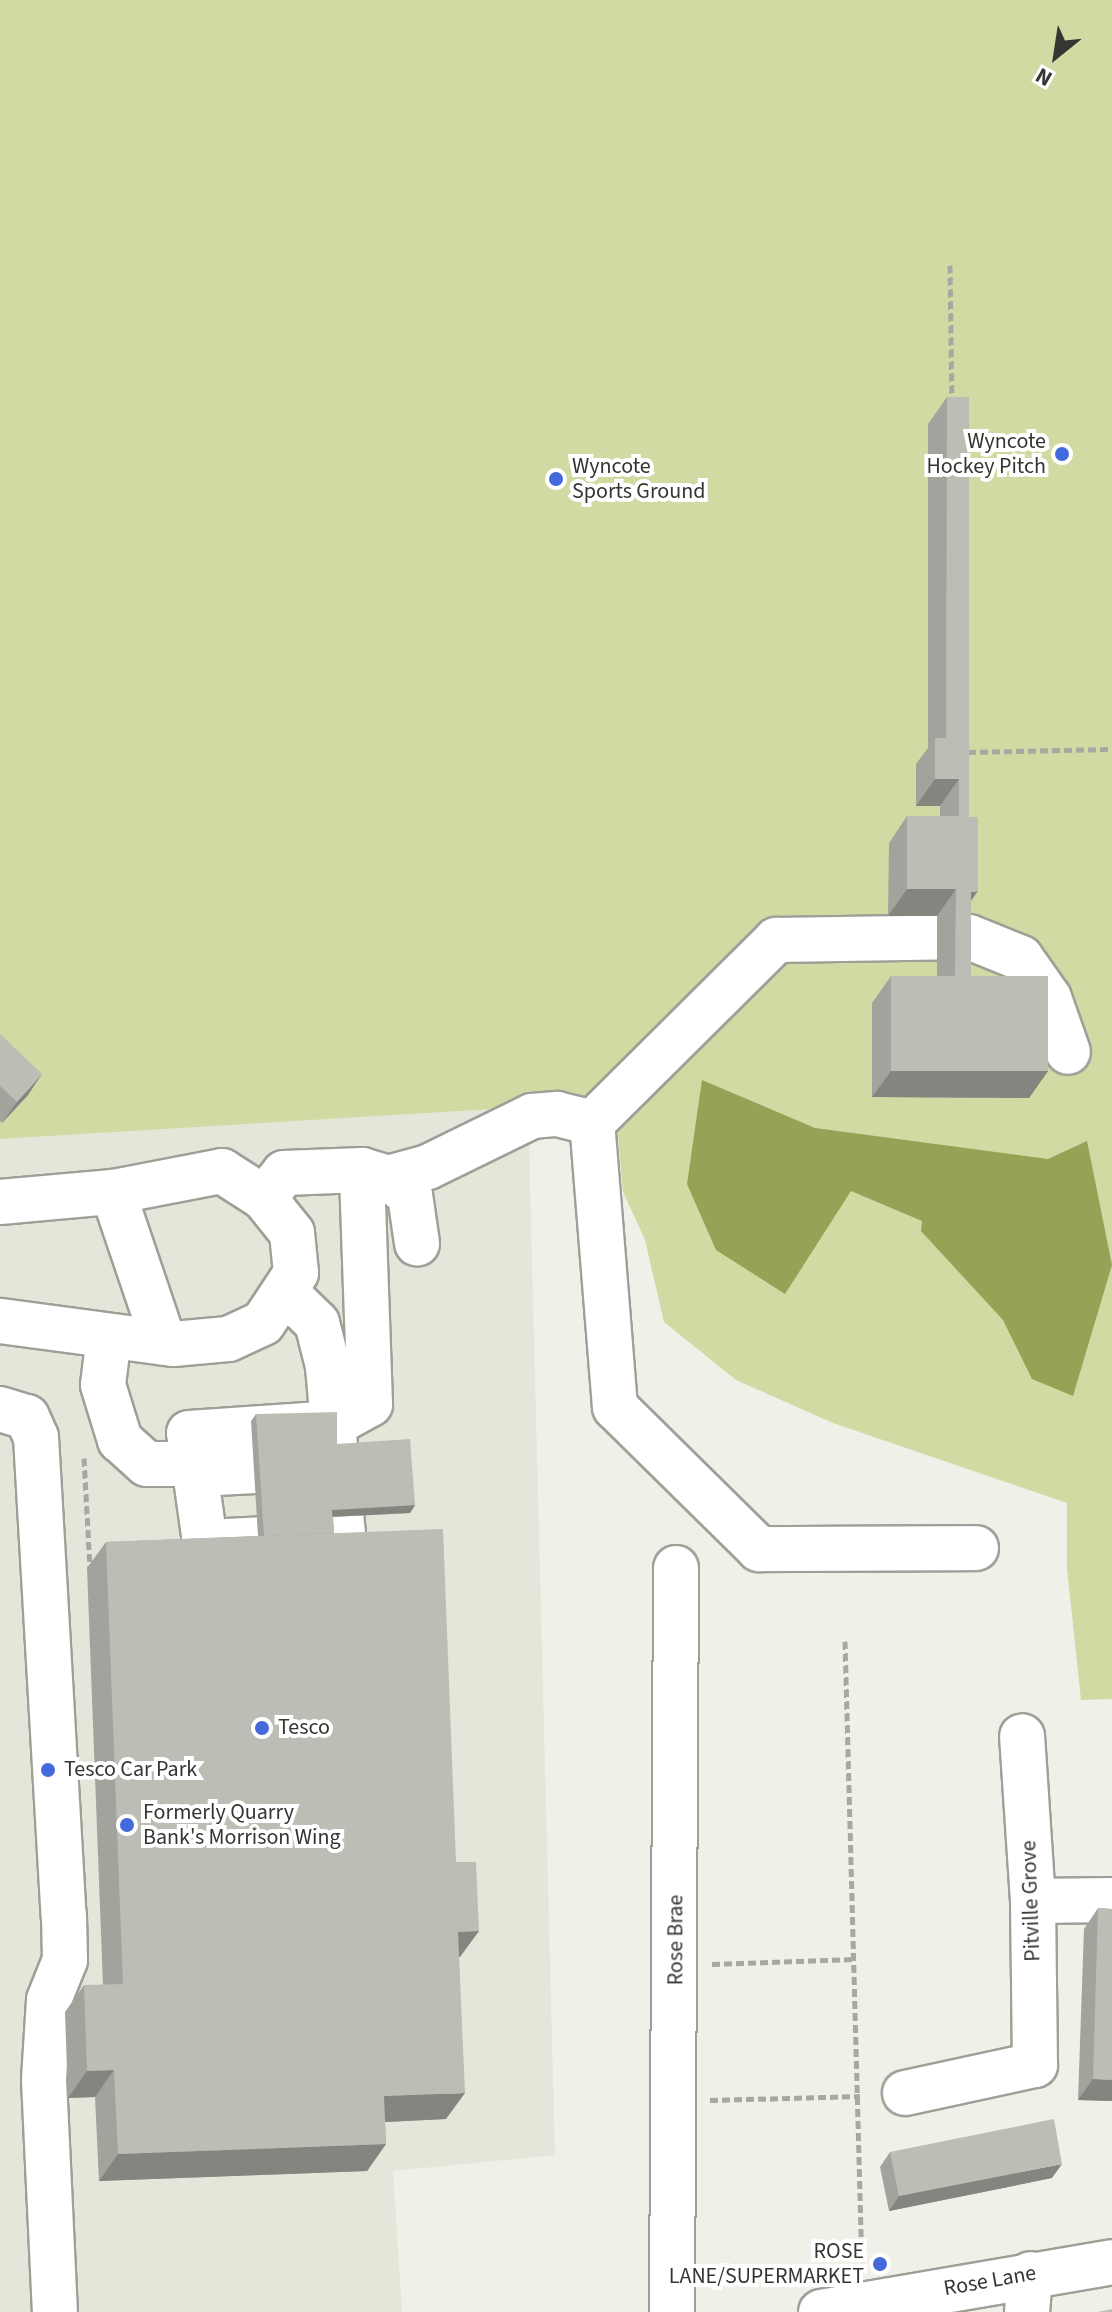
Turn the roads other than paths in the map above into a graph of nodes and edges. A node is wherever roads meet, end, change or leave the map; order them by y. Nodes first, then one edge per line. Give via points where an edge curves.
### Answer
1 (1068, 1052) dead end
2 (592, 1123) junction
3 (375, 1174) junction
4 (113, 1192) junction
5 (264, 1198) junction
6 (0, 1202) edge
7 (417, 1243) dead end
8 (286, 1293) junction
9 (0, 1321) edge
10 (109, 1336) junction
11 (164, 1343) junction
12 (0, 1409) edge
13 (337, 1444) junction
14 (195, 1464) junction
15 (976, 1548) dead end
16 (676, 1568) dead end
17 (1022, 1736) dead end
18 (1112, 1900) edge
19 (1033, 1901) junction
20 (905, 2093) road end
21 (1112, 2262) edge
22 (1029, 2293) edge
23 (841, 2308) edge
24 (55, 2312) edge
25 (672, 2312) edge

1 - 2 street via 1049,998 1021,958 969,937 776,940
2 - 3 street via 557,1114 532,1116 428,1167
2 - 15 street via 615,1407 759,1549
3 - 5 street via 284,1173
3 - 7 street via 410,1195
3 - 13 street via 370,1404
4 - 5 street via 222,1171
4 - 6 street
4 - 11 street
5 - 8 street via 292,1233 296,1273
8 - 11 street via 263,1323 228,1339
8 - 13 street via 317,1323
9 - 10 street
10 - 11 street
10 - 14 street via 103,1385 120,1440 147,1464
12 - 24 street via 27,1417 36,1437 65,1960 49,2000 44,2080
13 - 14 street
13 - 14 street via 343,1535 205,1542
16 - 25 street, Rose Brae
17 - 19 street, Pitville Grove
18 - 19 street
19 - 20 street, Pitville Grove via 1035,2065
21 - 22 street, Rose Lane
22 - 23 street, Rose Lane

